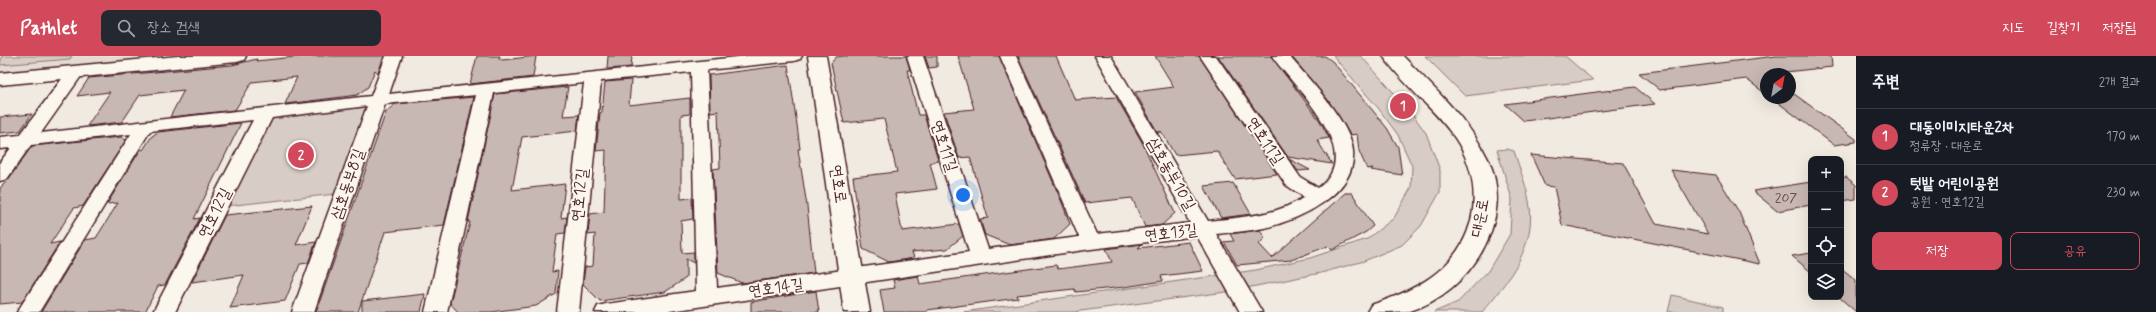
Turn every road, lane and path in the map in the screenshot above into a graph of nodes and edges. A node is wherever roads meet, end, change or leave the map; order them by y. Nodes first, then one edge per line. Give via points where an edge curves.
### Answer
1 (237, 56) edge
2 (394, 56) edge
3 (794, 56) edge
4 (817, 56) edge
5 (915, 56) edge
6 (1008, 56) edge
7 (1103, 56) edge
8 (1208, 56) edge
9 (1280, 56) edge
10 (1392, 56) edge
11 (699, 67) junction
12 (76, 72) junction
13 (593, 78) junction
14 (0, 80) edge
15 (486, 89) junction
16 (378, 100) junction
17 (266, 113) junction
18 (144, 127) junction
19 (26, 141) junction
20 (0, 143) edge
21 (0, 175) edge
22 (1318, 197) junction
23 (1203, 230) junction
24 (1091, 242) junction
25 (981, 258) junction
26 (851, 278) junction
27 (707, 298) junction
28 (28, 312) edge
29 (164, 312) edge
30 (303, 312) edge
31 (436, 312) edge
32 (568, 312) edge
33 (606, 312) edge
34 (857, 312) edge
35 (1252, 312) edge
36 (1380, 312) edge

1 - 12 street
2 - 16 street, 삼호동부8길
3 - 11 street
4 - 26 street, 연호로
5 - 25 street, 연호11길
6 - 24 street
7 - 23 street, 삼호동부10길
8 - 22 street, 연호11길 via 1293,181
9 - 22 street, 연호13길 via 1336,127 1344,150 1342,170 1329,188
10 - 36 street, 대운로 via 1447,116 1478,159 1485,189 1485,212 1474,246 1455,272 1411,302
11 - 13 street
11 - 27 street
12 - 14 street
12 - 19 street
13 - 15 street
13 - 32 street, 연호12길
15 - 16 street
15 - 31 street
16 - 17 street
16 - 30 street, 삼호동부8길
17 - 18 street
17 - 29 street, 연호12길
18 - 19 street
18 - 28 street
19 - 20 street
19 - 21 street
22 - 23 street, 연호13길 via 1305,206 1264,220
23 - 24 street, 연호13길
23 - 35 street, 삼호동부10길
24 - 25 street, 연호13길
25 - 26 street, 연호13길
26 - 27 street, 연호14길
26 - 34 street, 연호로
27 - 33 street, 연호14길

